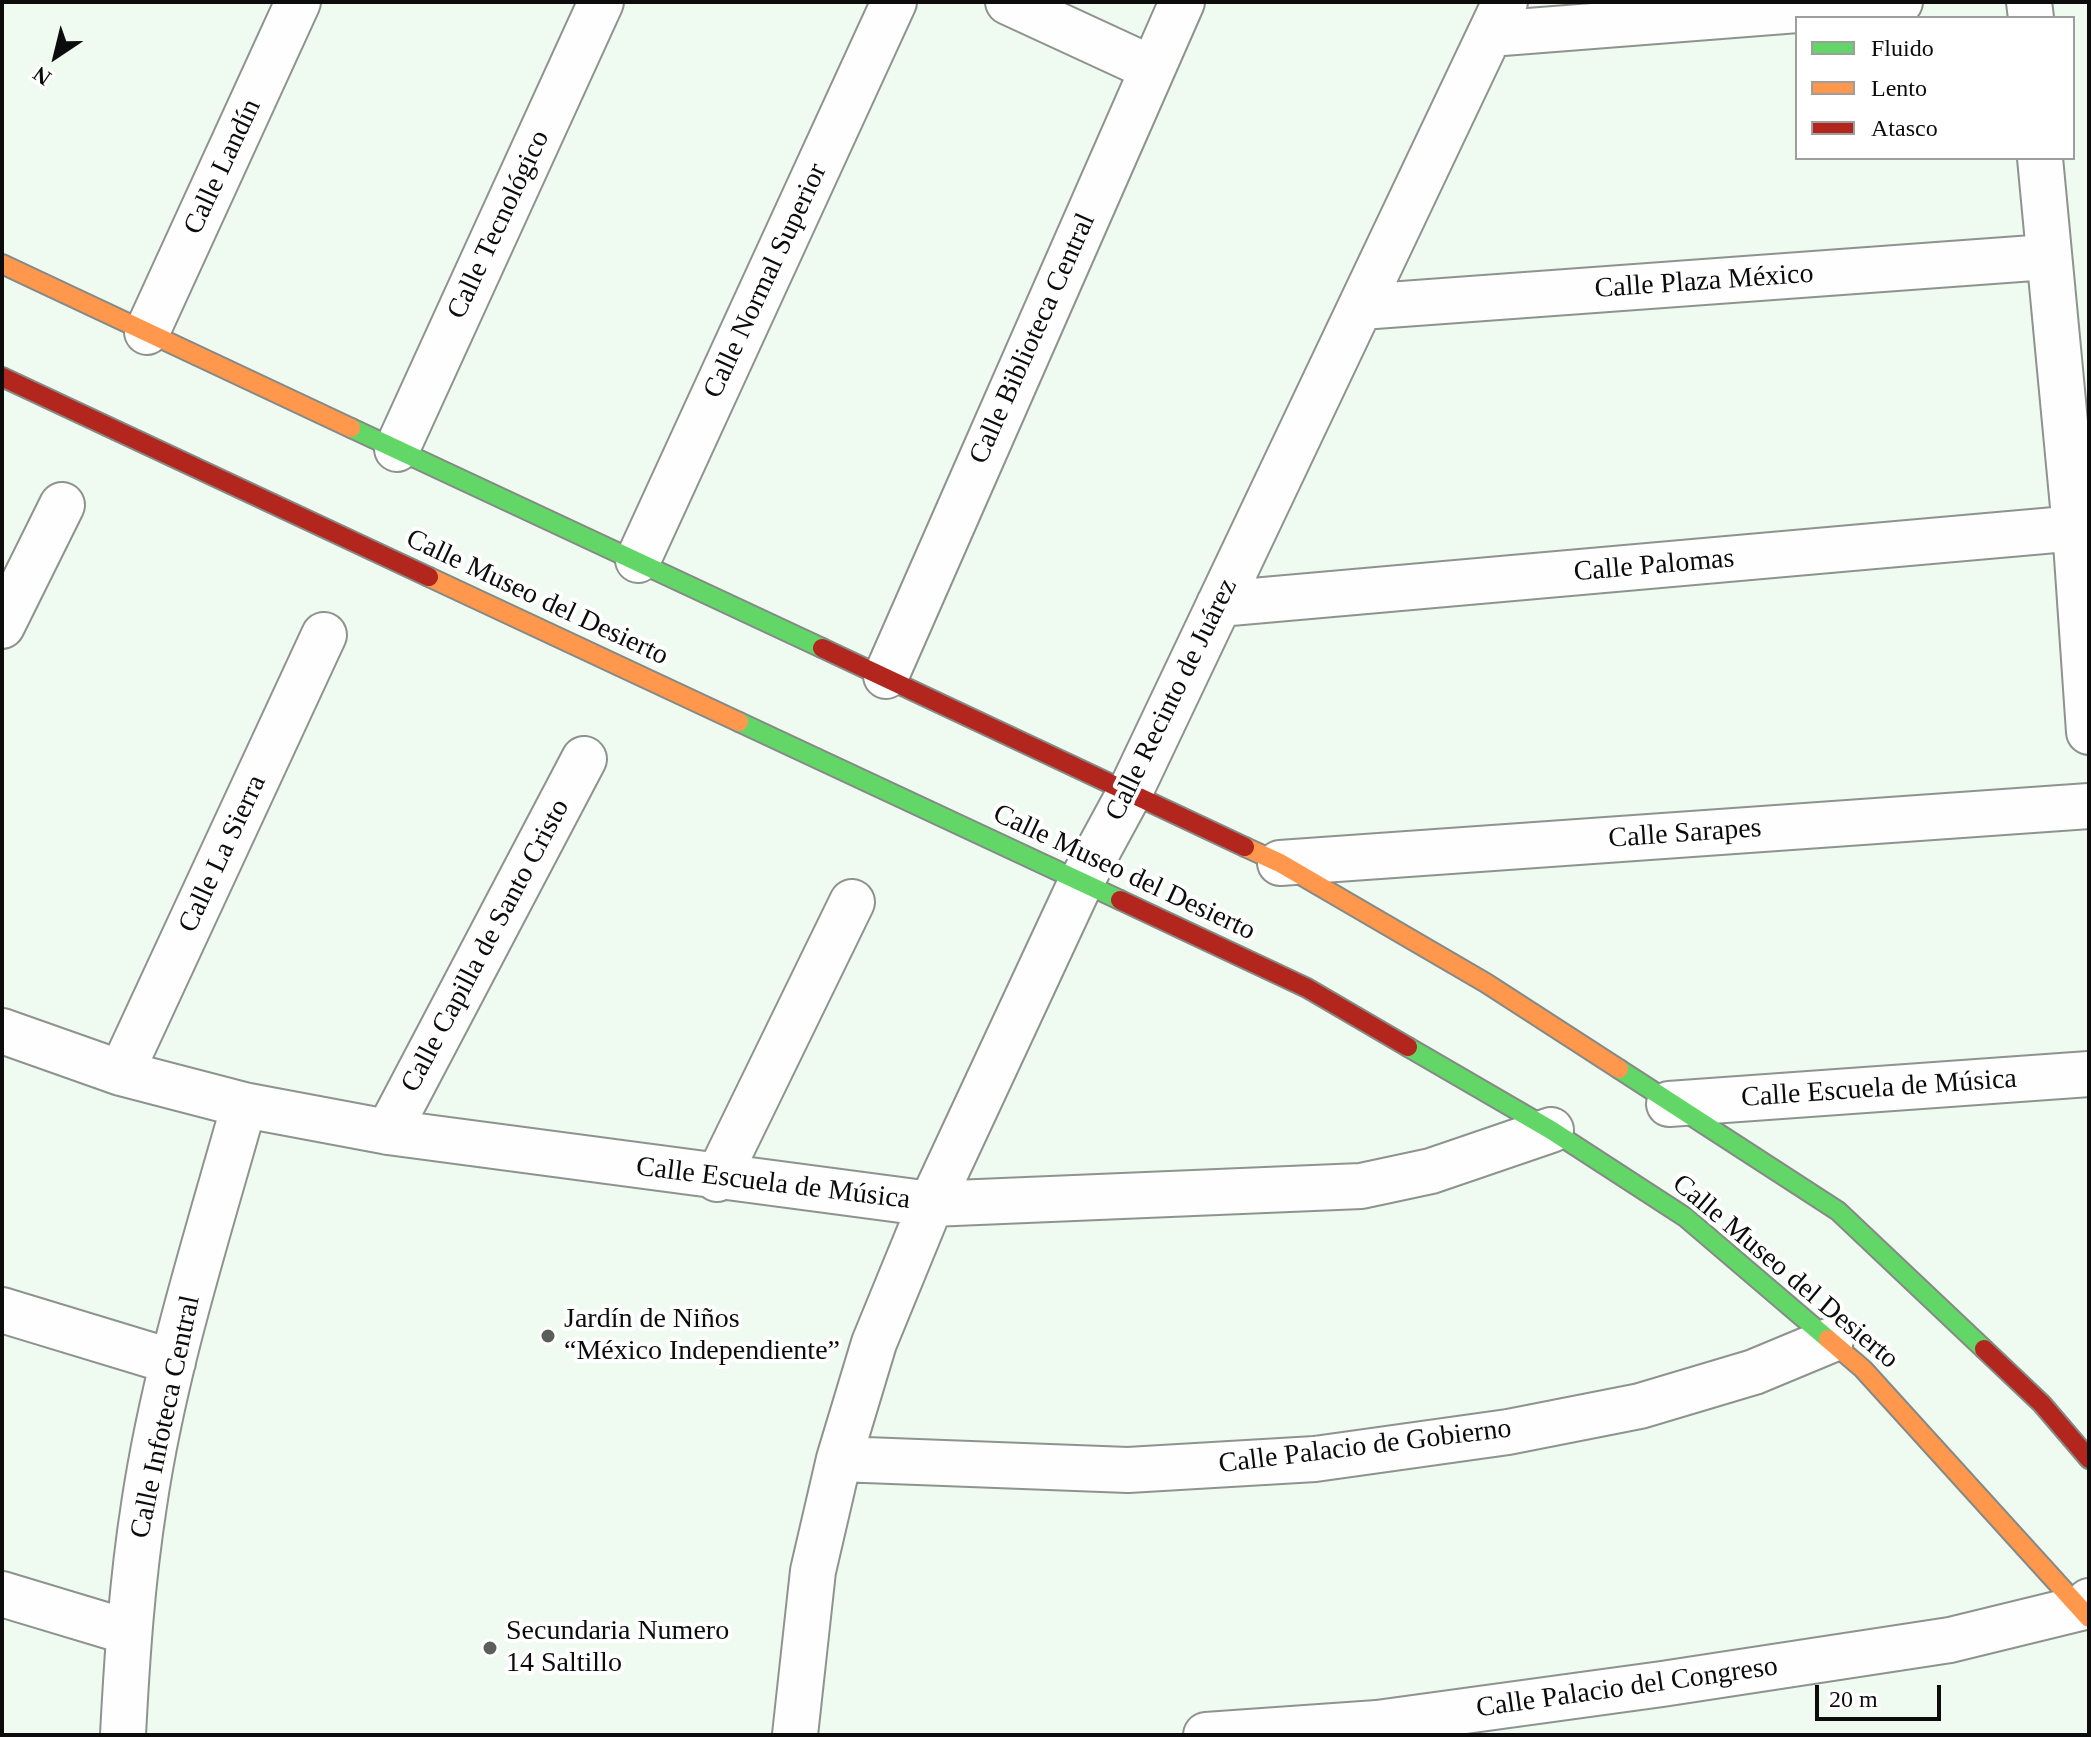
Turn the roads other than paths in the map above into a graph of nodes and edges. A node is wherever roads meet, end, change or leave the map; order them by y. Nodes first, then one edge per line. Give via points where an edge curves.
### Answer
1 (298, 2) edge
2 (601, 2) edge
3 (894, 2) edge
4 (1008, 2) edge
5 (1182, 2) edge
6 (1900, 2) edge
7 (1498, 18) edge
8 (1151, 68) junction
9 (2040, 160) edge
10 (2047, 257) junction
11 (2, 264) edge
12 (1361, 307) junction
13 (147, 332) junction
14 (2, 377) edge
15 (397, 449) junction
16 (62, 505) dead end
17 (2082, 528) edge
18 (638, 560) junction
19 (1219, 604) junction
20 (2, 626) edge
21 (324, 635) dead end
22 (886, 676) junction
23 (2089, 732) edge
24 (584, 759) dead end
25 (1131, 790) junction
26 (2089, 806) edge
27 (1280, 863) junction
28 (1080, 884) junction
29 (852, 902) dead end
30 (2, 1031) edge
31 (121, 1073) junction
32 (2089, 1074) edge
33 (1669, 1104) junction
34 (244, 1105) junction
35 (1551, 1130) junction
36 (388, 1132) junction
37 (717, 1179) junction
38 (931, 1204) junction
39 (2, 1310) edge
40 (1831, 1340) junction
41 (173, 1362) junction
42 (839, 1459) junction
43 (2089, 1459) edge
44 (2, 1594) edge
45 (2086, 1609) edge
46 (128, 1632) junction
47 (123, 1735) edge
48 (795, 1735) edge
49 (1206, 1735) edge

1 - 13 street, Calle Landín
2 - 15 street, Calle Tecnológico
3 - 18 street, Calle Normal Superior
4 - 8 street
5 - 8 street, Calle Biblioteca Central
6 - 7 street
7 - 12 street, Calle Recinto de Juárez
8 - 22 street, Calle Biblioteca Central
9 - 10 street
10 - 12 street, Calle Plaza México
10 - 17 street
11 - 13 street
12 - 19 street, Calle Recinto de Juárez
13 - 15 street
14 - 28 street, Calle Museo del Desierto
15 - 18 street
16 - 20 street
17 - 19 street, Calle Palomas
17 - 23 street
18 - 22 street
19 - 25 street, Calle Recinto de Juárez
21 - 31 street, Calle La Sierra
22 - 25 street
24 - 36 street, Calle Capilla de Santo Cristo
25 - 27 street
25 - 28 street, Calle Recinto de Juárez
26 - 27 street, Calle Sarapes
27 - 33 street via 1486,983
28 - 35 street, Calle Museo del Desierto via 1307,988
28 - 38 street, Calle Recinto de Juárez
29 - 37 street
30 - 31 street, Calle Escuela de Música
31 - 34 street, Calle Escuela de Música
32 - 33 street, Calle Escuela de Música
33 - 43 street via 1838,1211 2042,1404
34 - 36 street, Calle Escuela de Música
34 - 41 street, Calle Infoteca Central
35 - 38 street, Calle Escuela de Música via 1431,1171 1361,1186
35 - 40 street, Calle Museo del Desierto via 1685,1217
36 - 37 street, Calle Escuela de Música
37 - 38 street, Calle Escuela de Música
38 - 42 street, Calle Recinto de Juárez via 874,1343
39 - 41 street
40 - 42 street, Calle Palacio de Gobierno via 1754,1372 1640,1406 1508,1432 1315,1459 1128,1470
40 - 45 street, Calle Museo del Desierto
41 - 46 street, Calle Infoteca Central via 144,1504
42 - 48 street, Calle Recinto de Juárez via 813,1571
44 - 46 street
45 - 49 street, Calle Palacio del Congreso via 1950,1640 1662,1684 1377,1723
46 - 47 street, Calle Infoteca Central

